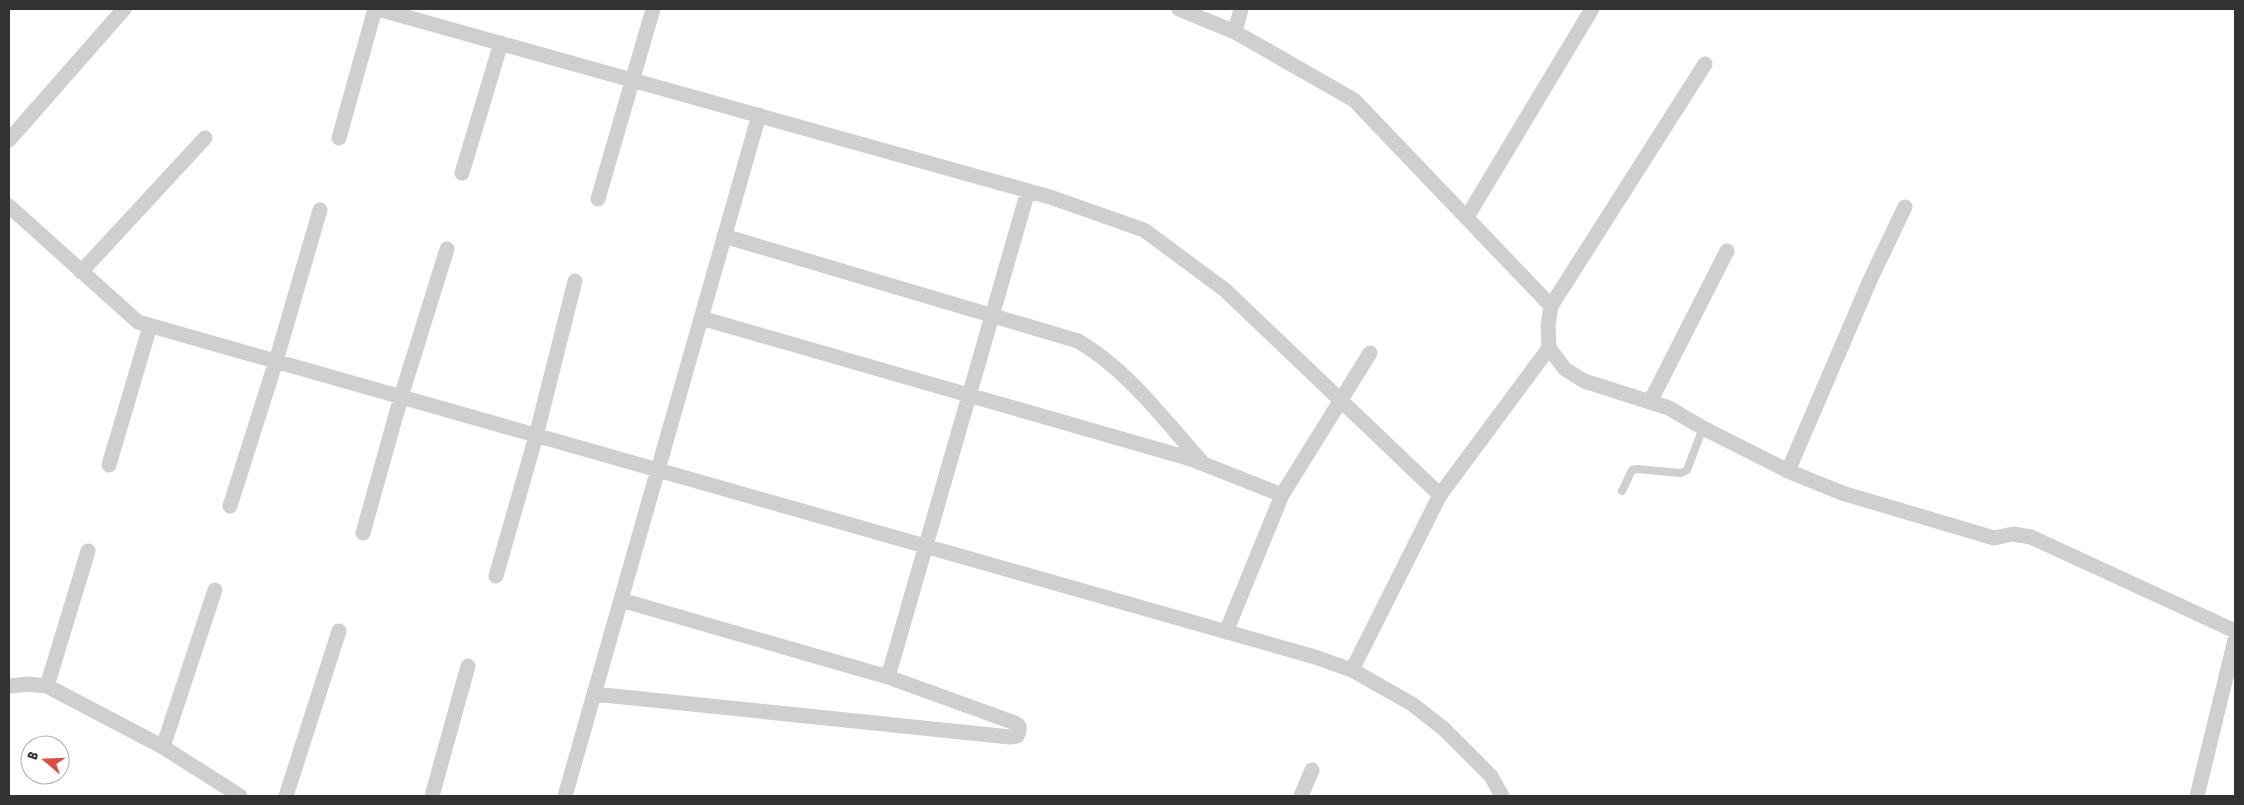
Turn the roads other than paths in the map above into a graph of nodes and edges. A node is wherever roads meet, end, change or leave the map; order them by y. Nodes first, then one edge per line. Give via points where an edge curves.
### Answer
1 (124, 9) edge
2 (376, 9) edge
3 (653, 9) edge
4 (1178, 9) edge
5 (1241, 9) edge
6 (1592, 9) edge
7 (1235, 32) junction
8 (502, 43) junction
9 (1705, 64) dead end
10 (631, 80) junction
11 (759, 115) junction
12 (205, 138) dead end
13 (339, 138) dead end
14 (9, 140) edge
15 (462, 173) dead end
16 (1028, 191) junction
17 (598, 199) dead end
18 (9, 206) edge
19 (1905, 207) dead end
20 (320, 210) dead end
21 (1467, 217) junction
22 (724, 236) junction
23 (447, 249) dead end
24 (1727, 251) dead end
25 (81, 272) junction
26 (575, 281) dead end
27 (1551, 306) junction
28 (992, 315) junction
29 (701, 318) junction
30 (150, 326) junction
31 (1550, 348) junction
32 (1370, 353) dead end
33 (276, 362) junction
34 (969, 396) junction
35 (401, 397) junction
36 (1341, 401) junction
37 (1650, 402) junction
38 (1703, 428) junction
39 (536, 436) junction
40 (1204, 464) junction
41 (109, 465) dead end
42 (657, 470) junction
43 (1788, 471) junction
44 (1622, 491) dead end
45 (1282, 495) junction
46 (1440, 496) junction
47 (230, 506) dead end
48 (363, 533) dead end
49 (926, 547) junction
50 (88, 552) dead end
51 (496, 576) dead end
52 (215, 590) dead end
53 (620, 600) junction
54 (338, 631) dead end
55 (2235, 631) edge
56 (1226, 632) junction
57 (2235, 640) edge
58 (468, 666) dead end
59 (1352, 670) junction
60 (888, 677) junction
61 (9, 686) edge
62 (47, 686) junction
63 (594, 694) junction
64 (163, 747) junction
65 (1312, 770) dead end
66 (240, 796) edge
67 (286, 796) edge
68 (432, 796) edge
69 (565, 796) edge
70 (1301, 796) edge
71 (1502, 796) edge
72 (2197, 796) edge

1 - 14 street
2 - 8 street
2 - 13 street
3 - 10 street
4 - 7 street
5 - 7 street
6 - 21 street
7 - 21 street via 1354,100
8 - 10 street
8 - 15 street
9 - 27 street
10 - 11 street
10 - 17 street
11 - 16 street
11 - 22 street
12 - 25 street
16 - 28 street
16 - 36 street via 1144,230 1225,290
18 - 25 street
19 - 43 street
20 - 33 street
21 - 27 street
22 - 28 street
22 - 29 street
23 - 35 street
24 - 37 street
25 - 30 street via 138,322
26 - 39 street
27 - 31 street via 1548,326
28 - 34 street
28 - 40 street via 1078,341 1100,354 1119,370
29 - 34 street
29 - 42 street
30 - 33 street
30 - 41 street
31 - 37 street via 1564,370 1584,381
31 - 46 street
32 - 36 street
33 - 35 street
33 - 47 street
34 - 40 street
34 - 49 street
35 - 39 street
35 - 48 street
36 - 45 street
36 - 46 street
37 - 38 street via 1669,408
38 - 43 street
38 - 44 lane via 1687,470 1632,470
39 - 42 street
39 - 51 street
40 - 45 street
42 - 49 street
42 - 53 street
43 - 55 street via 1842,493 1994,538 2013,534 2031,538
45 - 56 street
46 - 59 street
49 - 56 street
49 - 60 street
50 - 62 street
52 - 64 street
53 - 60 street
53 - 63 street
54 - 67 street
56 - 59 street
57 - 72 street
58 - 68 street
59 - 71 street via 1412,704 1444,729 1491,776
60 - 63 street via 1014,722 1019,726 1019,732 1010,737
61 - 62 street
62 - 64 street
63 - 69 street
64 - 66 street
65 - 70 street

